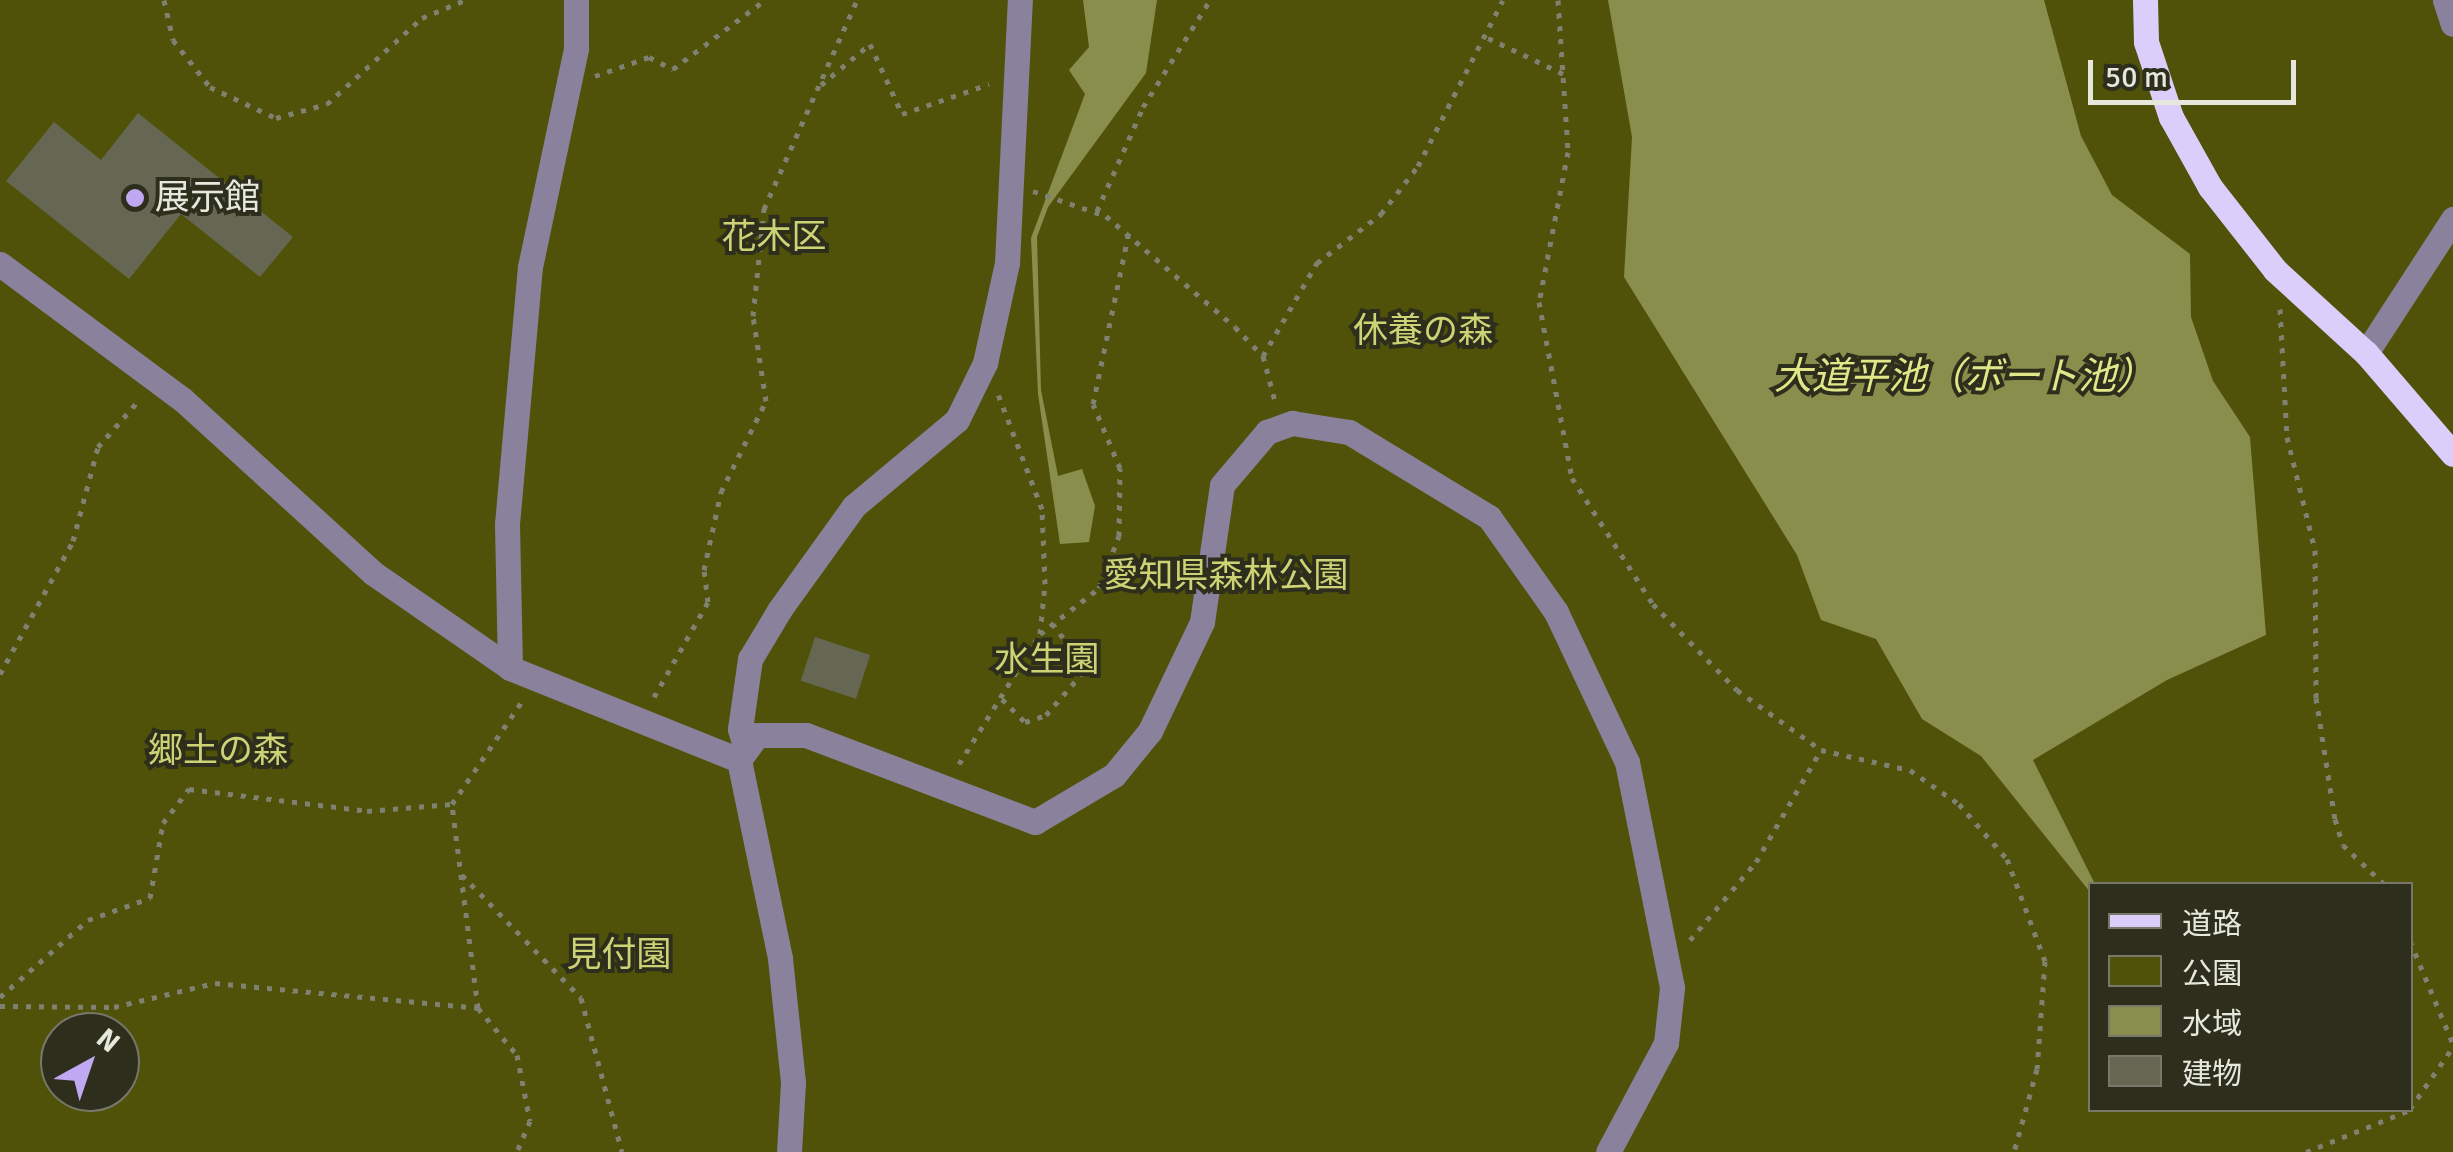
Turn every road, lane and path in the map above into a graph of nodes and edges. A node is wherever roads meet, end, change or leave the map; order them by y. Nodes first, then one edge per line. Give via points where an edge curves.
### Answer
1 (164, 0) edge
2 (464, 0) edge
3 (576, 0) edge
4 (765, 0) edge
5 (857, 0) edge
6 (1020, 0) edge
7 (1210, 0) edge
8 (1503, 0) edge
9 (1558, 0) edge
10 (2145, 0) edge
11 (2446, 0) edge
12 (2453, 24) edge
13 (1488, 38) junction
14 (1022, 68) junction
15 (1567, 76) junction
16 (568, 85) junction
17 (816, 91) junction
18 (1009, 186) junction
19 (1097, 211) junction
20 (2453, 219) edge
21 (1128, 236) junction
22 (0, 264) edge
23 (2283, 337) dead end
24 (2366, 353) junction
25 (1263, 356) junction
26 (986, 377) dead end
27 (154, 378) junction
28 (1278, 428) junction
29 (2453, 454) edge
30 (1054, 624) junction
31 (1040, 634) junction
32 (510, 668) junction
33 (0, 674) edge
34 (536, 680) junction
35 (1001, 698) junction
36 (637, 719) junction
37 (1821, 750) junction
38 (742, 755) junction
39 (932, 782) junction
40 (452, 804) junction
41 (460, 872) junction
42 (2382, 882) edge
43 (2413, 948) edge
44 (1670, 973) junction
45 (0, 997) edge
46 (0, 1006) edge
47 (478, 1008) junction
48 (2453, 1045) edge
49 (2413, 1105) edge
50 (2405, 1112) edge
51 (1610, 1151) edge
52 (517, 1152) edge
53 (622, 1152) edge
54 (789, 1152) edge
55 (2014, 1152) edge
56 (2306, 1152) edge

1 - 2 path via 173,40 210,87 276,118 327,104 422,18
3 - 16 lane
4 - 16 path via 673,69 649,57
5 - 17 path
6 - 14 lane
7 - 19 path via 1143,107
8 - 13 path
9 - 15 path
10 - 24 main road via 2146,42 2171,117 2210,187 2275,270
11 - 12 lane
13 - 15 path
13 - 25 path via 1418,166 1381,214 1318,263
14 - 17 path via 902,114 870,44
14 - 18 lane
15 - 37 path via 1568,152 1539,302 1572,478 1653,604 1737,690
16 - 32 lane via 530,267 506,524
17 - 36 path via 782,154 754,268 766,401 721,492 701,620
18 - 19 path
18 - 38 lane via 1007,263 984,362 957,420 854,506 770,626 750,658
19 - 21 path
20 - 24 lane
21 - 25 path
21 - 30 path via 1093,404 1120,468 1118,536 1099,588
22 - 27 lane
23 - 42 path via 2287,437 2315,550 2316,698 2335,819 2344,845
24 - 29 main road
25 - 28 path
26 - 31 path via 1022,438 1042,509
27 - 32 lane via 374,572
27 - 33 path via 98,447 73,541
28 - 39 lane via 1222,485 1202,622 1150,731 1114,775 1035,822
28 - 44 lane via 1349,432 1489,517 1556,612 1627,762
30 - 31 path
30 - 35 path via 1086,669 1046,715 1018,719
31 - 35 path
32 - 34 lane
34 - 36 lane
34 - 40 path
35 - 39 path via 956,768
36 - 38 lane
37 - 44 path via 1756,862
37 - 55 path via 1910,770 1958,804 2007,859 2045,961 2037,1069
38 - 39 lane via 757,736 806,735
38 - 54 lane via 780,958 793,1082
40 - 41 path
40 - 45 path via 367,811 190,790 163,823 150,898 88,920
41 - 47 path
41 - 53 path via 580,998
43 - 48 path
44 - 51 lane via 1666,1043
46 - 47 path via 114,1007 215,983
47 - 52 path via 517,1055 530,1121
48 - 49 path
50 - 56 path

